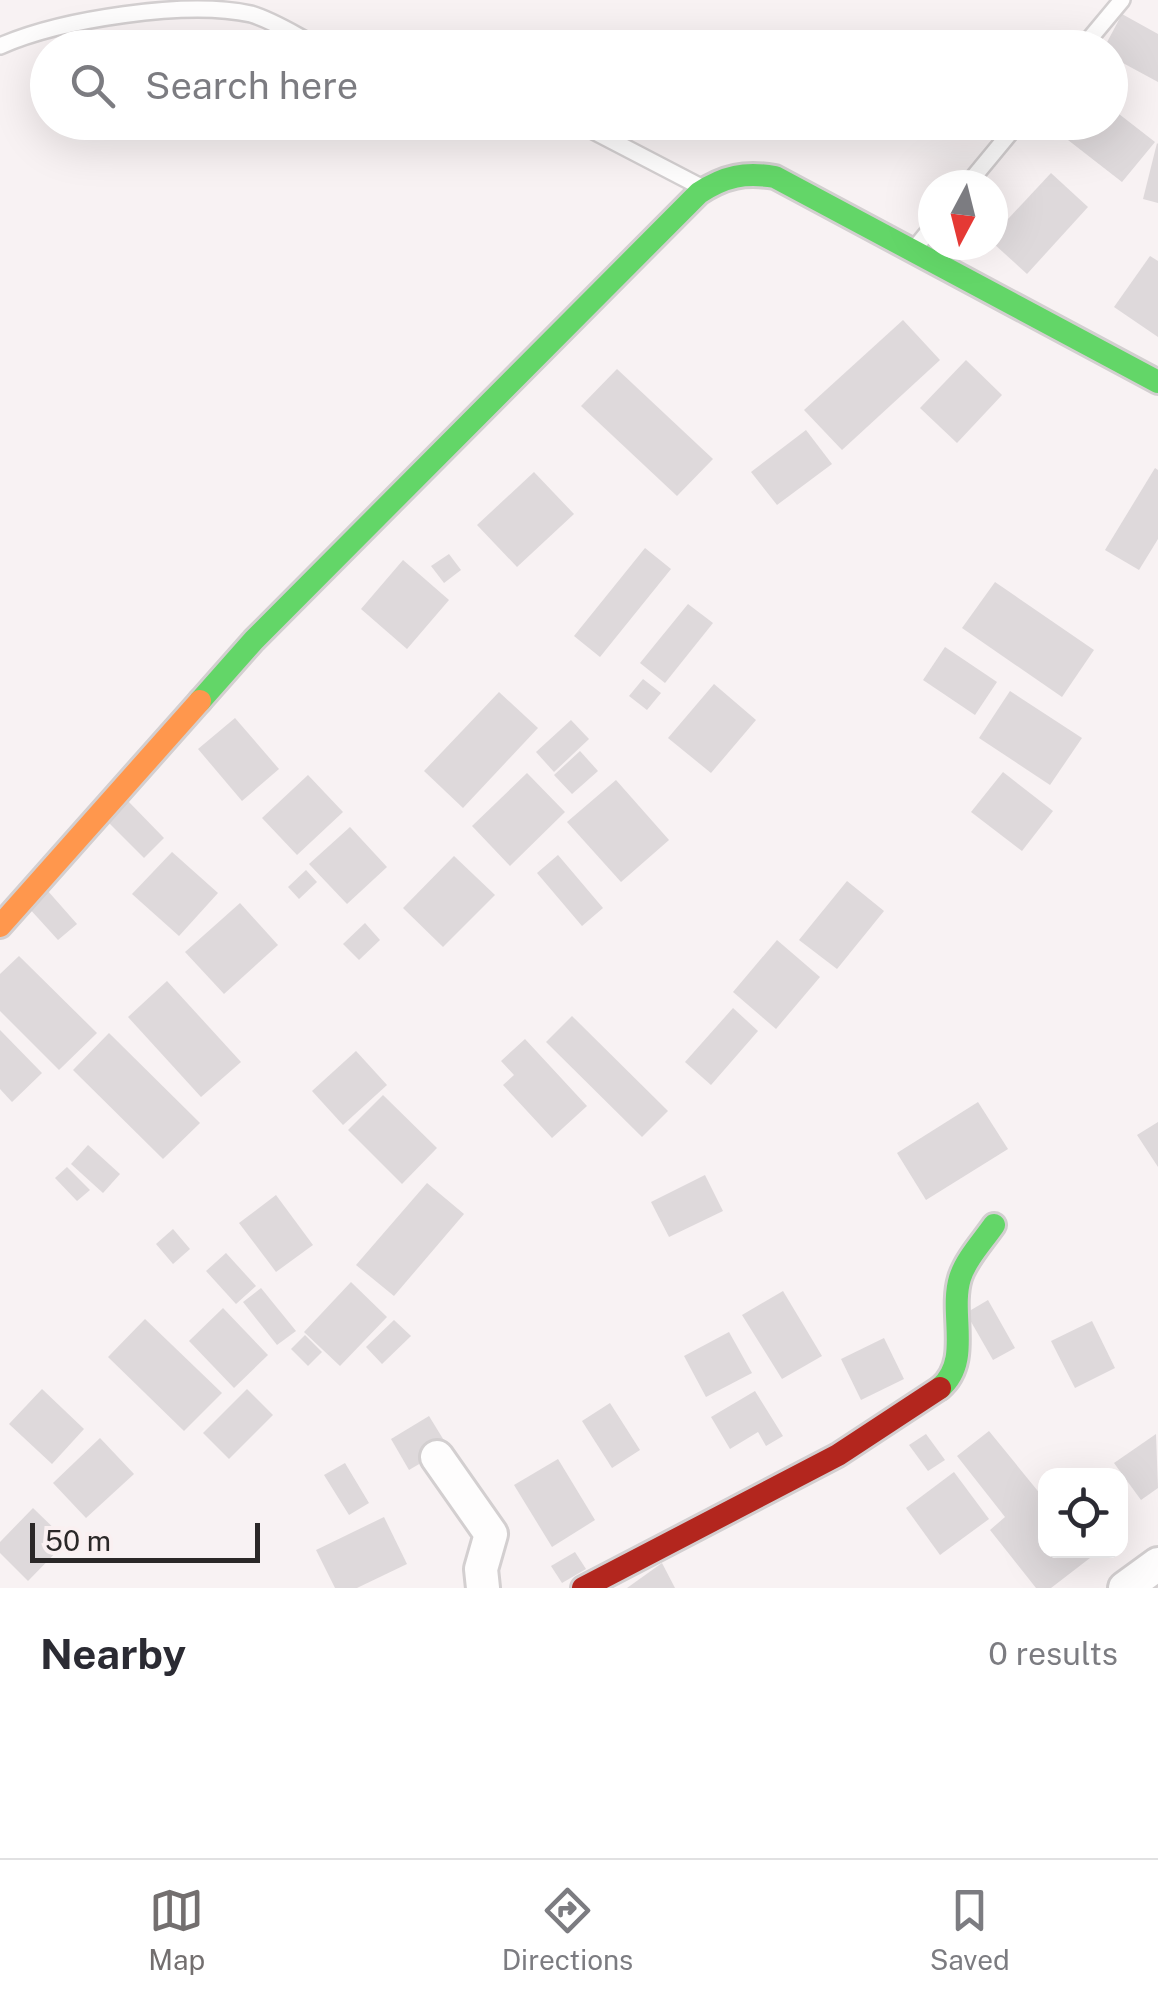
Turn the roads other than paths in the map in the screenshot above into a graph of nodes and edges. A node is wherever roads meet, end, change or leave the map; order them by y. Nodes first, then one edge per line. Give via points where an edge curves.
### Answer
1 (1122, 0) edge
2 (46, 30) edge
3 (285, 30) edge
4 (1097, 30) edge
5 (30, 36) edge
6 (0, 46) edge
7 (610, 140) edge
8 (1005, 140) edge
9 (980, 170) edge
10 (704, 189) junction
11 (918, 243) edge
12 (912, 250) junction
13 (1158, 382) edge
14 (0, 926) edge
15 (994, 1225) dead end
16 (437, 1456) dead end
17 (1158, 1564) edge
18 (482, 1588) edge
19 (583, 1588) edge
20 (1125, 1588) edge

1 - 4 lane
2 - 3 lane via 140,12 224,8
5 - 6 lane
7 - 10 lane
8 - 9 lane
10 - 12 street via 720,177 748,172 775,177
10 - 14 street via 254,640
11 - 12 lane
12 - 13 street
15 - 19 street via 961,1274 957,1360 938,1390 838,1454
16 - 18 street via 491,1534
17 - 20 street

